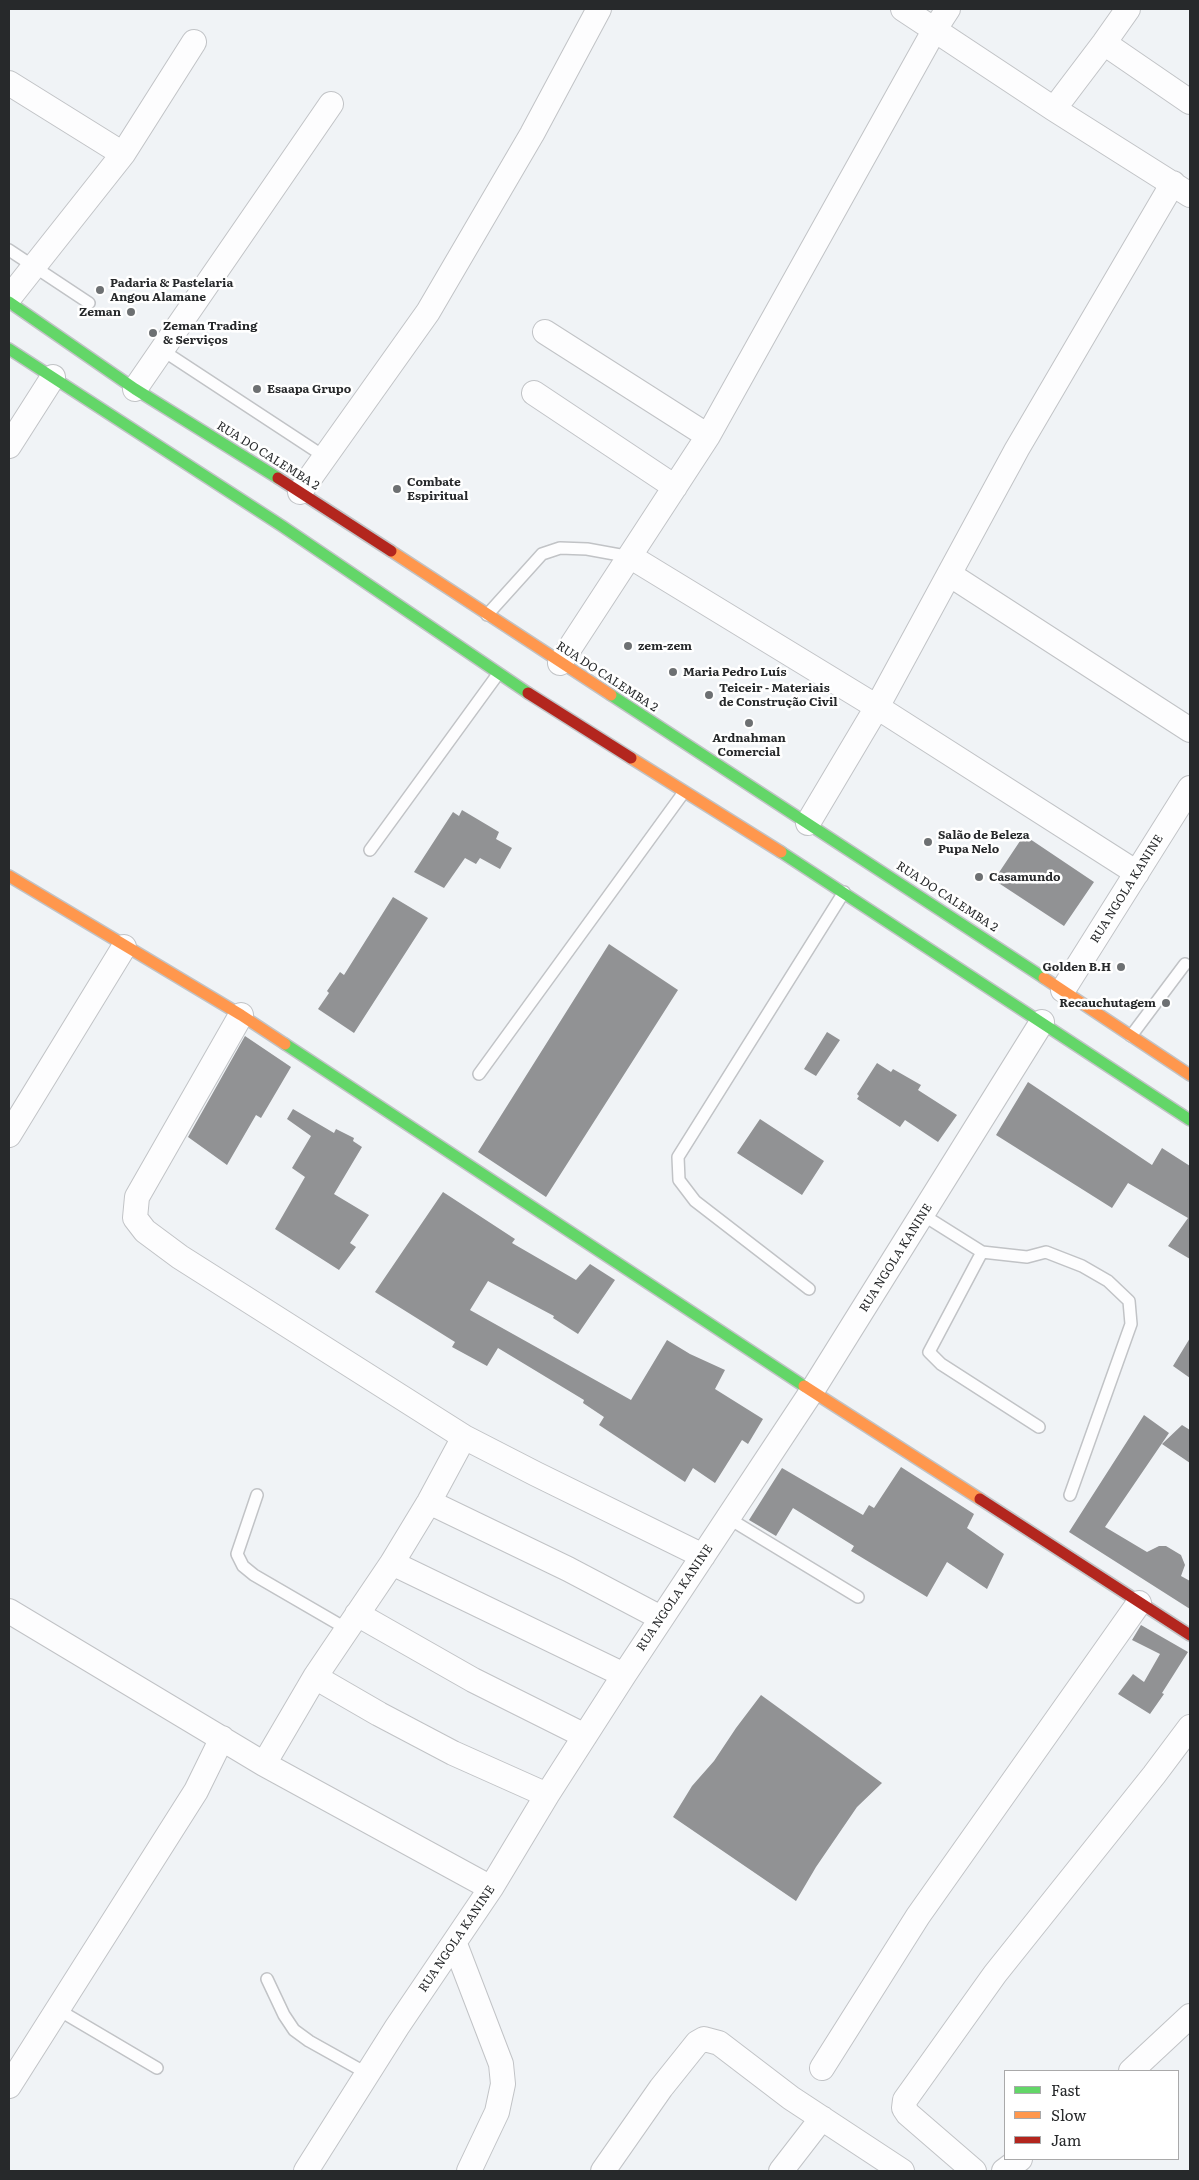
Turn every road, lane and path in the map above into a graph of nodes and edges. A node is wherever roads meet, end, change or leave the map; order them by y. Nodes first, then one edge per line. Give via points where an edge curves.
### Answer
1 (599, 9) edge
2 (903, 9) edge
3 (948, 9) edge
4 (1128, 9) edge
5 (935, 28) junction
6 (194, 42) dead end
7 (1104, 44) junction
8 (9, 83) edge
9 (1190, 102) edge
10 (331, 104) dead end
11 (1054, 109) junction
12 (123, 154) junction
13 (1182, 189) edge
14 (9, 250) edge
15 (34, 267) junction
16 (9, 298) edge
17 (9, 302) edge
18 (89, 303) dead end
19 (545, 332) dead end
20 (9, 349) edge
21 (162, 350) junction
22 (53, 377) junction
23 (135, 389) junction
24 (534, 393) dead end
25 (708, 436) junction
26 (9, 446) edge
27 (325, 457) junction
28 (675, 487) junction
29 (300, 492) junction
30 (630, 557) junction
31 (949, 574) junction
32 (487, 615) junction
33 (560, 663) junction
34 (498, 674) junction
35 (877, 707) junction
36 (1190, 730) edge
37 (1190, 788) edge
38 (684, 792) junction
39 (808, 823) junction
40 (370, 850) dead end
41 (1137, 873) junction
42 (10, 878) edge
43 (844, 892) junction
44 (124, 946) junction
45 (1185, 964) dead end
46 (1063, 990) junction
47 (241, 1015) junction
48 (1042, 1022) junction
49 (1131, 1036) junction
50 (1190, 1073) edge
51 (479, 1074) dead end
52 (1190, 1120) edge
53 (9, 1135) edge
54 (923, 1215) junction
55 (982, 1252) junction
56 (809, 1289) dead end
57 (812, 1391) junction
58 (1040, 1427) dead end
59 (464, 1437) junction
60 (257, 1495) dead end
61 (1070, 1495) dead end
62 (429, 1502) junction
63 (728, 1518) junction
64 (703, 1556) junction
65 (392, 1563) junction
66 (858, 1597) dead end
67 (1139, 1603) junction
68 (9, 1610) edge
69 (661, 1618) junction
70 (352, 1622) junction
71 (1190, 1635) edge
72 (624, 1675) junction
73 (315, 1677) junction
74 (1190, 1727) edge
75 (585, 1736) junction
76 (222, 1738) junction
77 (264, 1764) junction
78 (547, 1795) junction
79 (492, 1888) junction
80 (455, 1944) junction
81 (267, 1979) dead end
82 (57, 2009) junction
83 (1190, 2016) edge
84 (157, 2068) dead end
85 (822, 2068) dead end
86 (1132, 2070) edge
87 (368, 2074) junction
88 (9, 2086) edge
89 (822, 2118) junction
90 (1019, 2160) edge
91 (306, 2171) edge
92 (469, 2171) edge
93 (603, 2171) edge
94 (781, 2171) edge
95 (902, 2171) edge
96 (974, 2171) edge
97 (1004, 2171) edge

1 - 27 street via 532,134 428,312
2 - 5 street
3 - 5 street
4 - 7 street
5 - 11 street
5 - 25 street
6 - 12 street
7 - 9 street
7 - 11 street
8 - 12 street
10 - 21 street
11 - 13 street
12 - 15 street
13 - 31 street via 1017,449
14 - 15 lane
15 - 16 street
15 - 18 lane
17 - 23 main road, RUA DO CALEMBA 2
19 - 25 street
20 - 22 main road
21 - 23 street
21 - 27 lane
22 - 26 street
22 - 34 main road via 282,526
23 - 29 main road, RUA DO CALEMBA 2
24 - 28 street
25 - 28 street
27 - 29 street
28 - 30 street
29 - 32 main road, RUA DO CALEMBA 2
30 - 32 lane via 560,548 542,554
30 - 33 street
30 - 35 street
31 - 35 street
31 - 36 street
32 - 33 main road, RUA DO CALEMBA 2
33 - 39 main road, RUA DO CALEMBA 2
34 - 38 main road
34 - 40 lane
35 - 39 street
35 - 41 street
37 - 41 street, RUA NGOLA KANINE
38 - 43 main road
38 - 51 lane
39 - 46 main road, RUA DO CALEMBA 2
41 - 46 street, RUA NGOLA KANINE
42 - 44 main road
43 - 48 main road
43 - 56 lane via 678,1157 679,1180 696,1201
44 - 47 main road
44 - 53 street
45 - 49 lane
46 - 49 main road, RUA DO CALEMBA 2
47 - 57 main road
47 - 59 street via 137,1197 134,1218 145,1231 180,1257
48 - 52 main road
48 - 54 street, RUA NGOLA KANINE
49 - 50 main road, RUA DO CALEMBA 2
54 - 55 lane
54 - 57 street, RUA NGOLA KANINE
55 - 58 lane via 929,1352 941,1364
55 - 61 lane via 1027,1257 1046,1252 1082,1266 1108,1281 1129,1301 1131,1324
57 - 63 street, RUA NGOLA KANINE
57 - 67 main road
59 - 62 street
59 - 64 street
60 - 70 lane via 238,1554 243,1566 254,1575
62 - 65 street
62 - 69 street
63 - 64 street, RUA NGOLA KANINE
63 - 66 lane
64 - 69 street, RUA NGOLA KANINE
65 - 70 street
65 - 72 street
67 - 71 main road
67 - 85 street via 918,1916
68 - 76 street
69 - 72 street, RUA NGOLA KANINE
70 - 73 street
70 - 75 street
72 - 75 street, RUA NGOLA KANINE
73 - 77 street
73 - 78 street via 454,1753
74 - 96 street via 995,1974 905,2100 904,2108 908,2114
75 - 78 street, RUA NGOLA KANINE
76 - 77 street
76 - 82 street via 196,1791
77 - 79 street
78 - 79 street, RUA NGOLA KANINE
79 - 80 street, RUA NGOLA KANINE
80 - 87 street, RUA NGOLA KANINE
80 - 92 street via 501,2064 503,2084 497,2112
81 - 87 lane via 294,2030
82 - 84 lane
82 - 88 street
83 - 86 street
87 - 91 street, RUA NGOLA KANINE
89 - 93 street via 719,2043 704,2039 697,2043 661,2088
89 - 94 street
89 - 95 street
90 - 97 street

